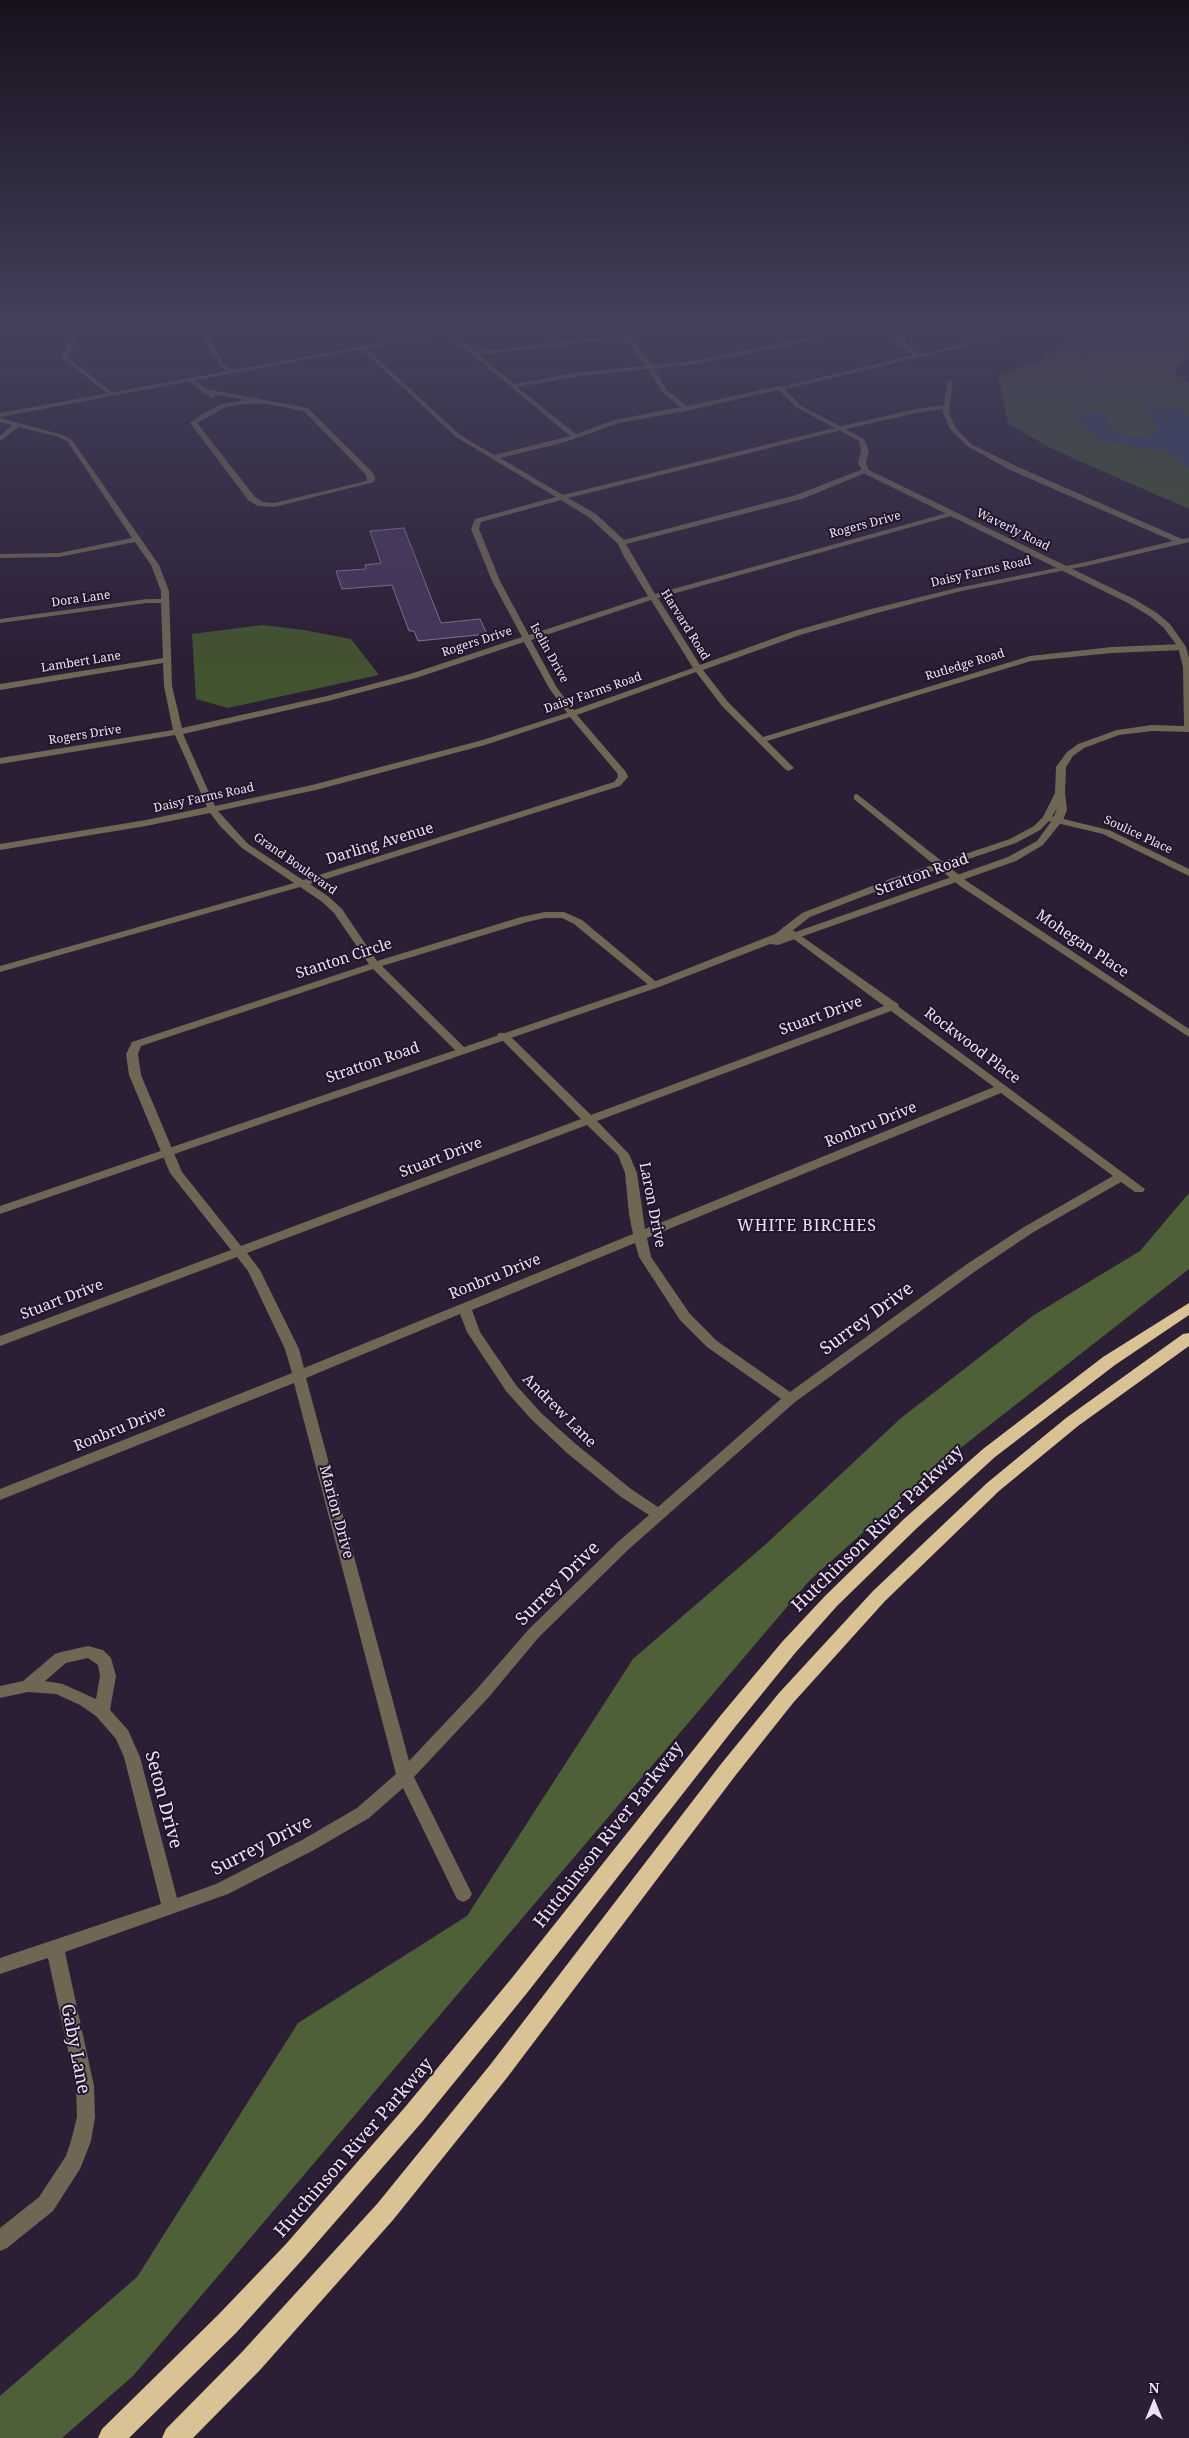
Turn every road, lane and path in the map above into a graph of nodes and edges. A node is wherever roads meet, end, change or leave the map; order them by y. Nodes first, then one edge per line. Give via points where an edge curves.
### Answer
1 (73, 446) edge
2 (208, 446) edge
3 (342, 446) edge
4 (474, 446) edge
5 (540, 446) edge
6 (771, 446) edge
7 (864, 446) edge
8 (973, 446) edge
9 (493, 457) junction
10 (866, 471) junction
11 (561, 498) junction
12 (954, 514) junction
13 (137, 538) junction
14 (1185, 541) edge
15 (622, 543) junction
16 (0, 556) edge
17 (1066, 569) junction
18 (653, 597) junction
19 (166, 601) junction
20 (0, 621) edge
21 (526, 639) junction
22 (1182, 647) junction
23 (166, 660) junction
24 (698, 668) junction
25 (0, 687) edge
26 (572, 714) junction
27 (1189, 729) edge
28 (178, 732) junction
29 (762, 740) junction
30 (0, 761) edge
31 (789, 768) dead end
32 (622, 779) joint
33 (1060, 793) junction
34 (858, 797) dead end
35 (212, 809) junction
36 (1047, 818) junction
37 (1058, 820) junction
38 (0, 847) edge
39 (941, 866) junction
40 (1189, 873) edge
41 (958, 879) junction
42 (301, 884) junction
43 (792, 933) junction
44 (375, 965) junction
45 (0, 969) edge
46 (655, 985) junction
47 (894, 1006) junction
48 (1189, 1034) edge
49 (503, 1036) junction
50 (461, 1050) junction
51 (1002, 1088) junction
52 (590, 1119) junction
53 (166, 1152) junction
54 (1122, 1176) junction
55 (1139, 1189) dead end
56 (0, 1210) edge
57 (641, 1236) junction
58 (239, 1251) junction
59 (464, 1307) junction
60 (1189, 1308) edge
61 (1189, 1338) edge
62 (0, 1341) edge
63 (300, 1375) junction
64 (790, 1399) junction
65 (0, 1495) edge
66 (658, 1514) junction
67 (28, 1686) junction
68 (0, 1692) edge
69 (102, 1710) junction
70 (405, 1776) junction
71 (463, 1894) dead end
72 (171, 1908) junction
73 (55, 1947) junction
74 (0, 1966) edge
75 (0, 2241) edge
76 (111, 2438) edge
77 (175, 2438) edge

1 - 13 street, Grand Boulevard
2 - 3 street via 252,499 261,504 282,503 370,482 369,474
4 - 9 street, Harvard Road
5 - 9 street
6 - 11 street
7 - 10 street via 862,463
8 - 14 street via 984,454
9 - 11 street, Harvard Road
10 - 12 street, Waverly Road
10 - 15 street via 799,497
11 - 15 street, Harvard Road via 593,516
11 - 21 street, Iselin Drive via 487,517 475,529 496,581
12 - 17 street, Waverly Road
12 - 18 street, Rogers Drive
13 - 16 street via 65,554
13 - 19 street, Grand Boulevard via 154,565
14 - 17 street, Daisy Farms Road
15 - 18 street, Harvard Road
17 - 22 street, Waverly Road via 1154,615 1167,626
17 - 24 street, Daisy Farms Road via 957,590 874,611 796,633
18 - 21 street, Rogers Drive
18 - 24 street, Harvard Road
19 - 20 street, Dora Lane
19 - 23 street, Grand Boulevard
21 - 26 street, Iselin Drive via 553,688
21 - 28 street, Rogers Drive via 413,676
22 - 27 street, Waverly Road via 1187,667
22 - 29 street, Rutledge Road via 1095,651 1030,659
23 - 25 street, Lambert Lane
23 - 28 street, Grand Boulevard
24 - 26 street, Daisy Farms Road
24 - 29 street, Harvard Road via 725,704
26 - 32 street, Iselin Drive via 621,772
26 - 35 street, Daisy Farms Road via 482,743 313,788
27 - 33 street, Stratton Road via 1132,730 1081,746 1061,767
28 - 30 street, Rogers Drive
28 - 35 street, Grand Boulevard
29 - 31 street, Harvard Road
32 - 42 street, Darling Avenue via 592,794
33 - 36 street, Stratton Road
33 - 37 street, Stratton Road via 1062,810
34 - 39 street, Mohegan Place
35 - 38 street, Daisy Farms Road
35 - 42 street, Grand Boulevard via 245,846
36 - 37 street, Soulice Place
36 - 39 street, Stratton Road via 1013,842
37 - 40 street, Soulice Place via 1106,832
37 - 41 street, Stratton Road via 1040,843 1012,859
39 - 41 street, Mohegan Place
39 - 43 street, Stratton Road via 806,915
41 - 43 street, Stratton Road
41 - 48 street, Mohegan Place
42 - 44 street, Grand Boulevard via 325,898 338,911
42 - 45 street, Darling Avenue
43 - 46 street, Stratton Road
43 - 47 street, Rockwood Place
44 - 46 street, Stanton Circle via 525,919 564,915 578,922
44 - 50 street, Grand Boulevard
44 - 53 street, Stanton Circle via 136,1044 132,1054 135,1075
46 - 49 street, Stratton Road
47 - 51 street, Rockwood Place
47 - 52 street, Stuart Drive
49 - 50 street, Stratton Road
49 - 52 street, Laron Drive
50 - 53 street, Stratton Road
51 - 54 street, Rockwood Place
51 - 57 street, Ronbru Drive
52 - 57 street, Laron Drive via 628,1163
52 - 58 street, Stuart Drive
53 - 56 street, Stratton Road
53 - 58 street, Marion Drive via 176,1173
54 - 55 street, Rockwood Place
54 - 64 street, Surrey Drive via 1028,1230 972,1267
57 - 59 street, Ronbru Drive
57 - 64 street, Laron Drive via 650,1268 685,1317 712,1344
58 - 62 street, Stuart Drive
58 - 63 street, Marion Drive via 254,1270 292,1349
59 - 63 street, Ronbru Drive
59 - 66 street, Andrew Lane via 474,1332 491,1358 536,1416 618,1486
60 - 76 highway, Hutchinson River Parkway via 1109,1361 989,1453 918,1517 789,1647 414,2114 227,2324
61 - 77 highway via 1079,1416 993,1487 879,1596 786,1698 504,2065 384,2212 251,2361
63 - 65 street, Ronbru Drive
63 - 70 street, Marion Drive
64 - 66 street, Surrey Drive
66 - 70 street, Surrey Drive via 534,1633
67 - 68 street, Seton Drive
67 - 69 street, Seton Drive via 57,1688
67 - 69 street, Seton Drive via 61,1658 88,1652 97,1654 105,1662 108,1676
69 - 72 street, Seton Drive via 122,1735 132,1757
70 - 71 street, Marion Drive
70 - 72 street, Surrey Drive via 363,1812 308,1845 222,1889
72 - 73 street, Surrey Drive
73 - 74 street, Surrey Drive
73 - 75 street, Gaby Lane via 85,2086 86,2117 82,2141 66,2175 46,2204

